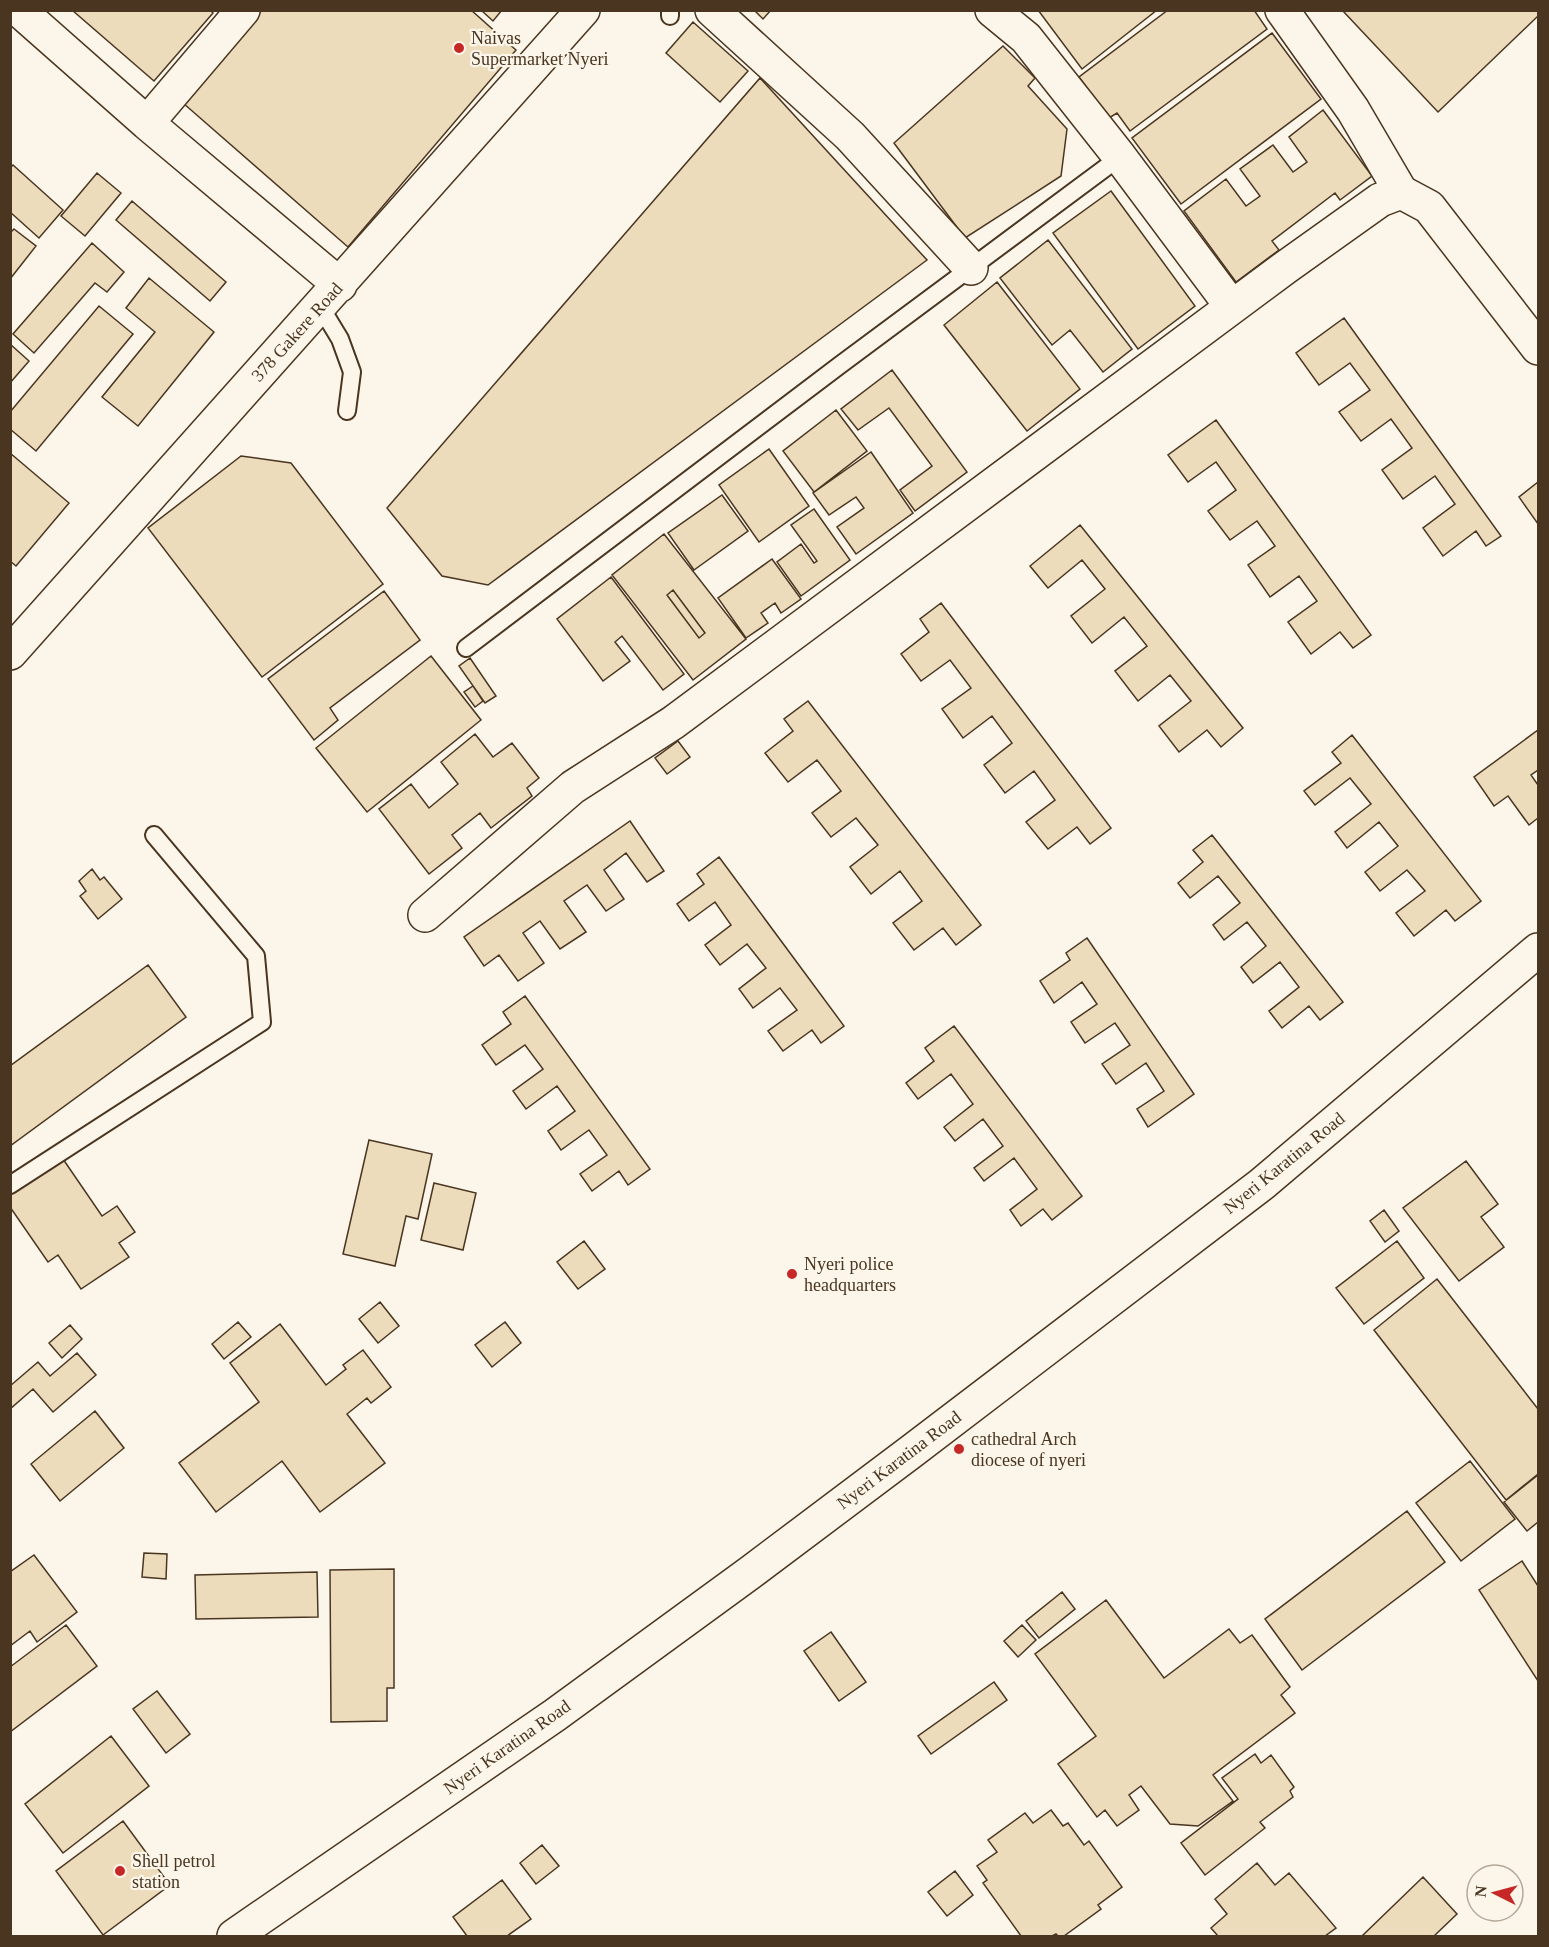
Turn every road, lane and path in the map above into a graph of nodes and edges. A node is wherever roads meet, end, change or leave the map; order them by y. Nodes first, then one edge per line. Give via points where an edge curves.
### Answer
1 (19, 10) edge
2 (243, 10) edge
3 (583, 10) edge
4 (712, 10) edge
5 (992, 10) edge
6 (1281, 10) edge
7 (147, 123) junction
8 (1120, 157) junction
9 (1401, 192) junction
10 (971, 268) junction
11 (330, 296) junction
12 (1232, 307) junction
13 (1539, 348) edge
14 (347, 411) dead end
15 (466, 648) dead end
16 (10, 653) edge
17 (154, 835) dead end
18 (425, 915) dead end
19 (1539, 950) edge
20 (10, 1185) edge
21 (234, 1936) edge

1 - 7 main road
2 - 7 main road
3 - 11 main road, 378 Gakere Road
4 - 10 main road via 850,136
5 - 8 main road via 1026,38
6 - 9 main road via 1353,110
7 - 11 main road
8 - 10 lane
8 - 12 main road
9 - 12 main road via 1380,200
9 - 13 main road via 1429,207
10 - 15 lane
11 - 14 lane via 352,372
11 - 16 main road, 378 Gakere Road
12 - 18 main road via 674,722 573,787
17 - 20 lane via 256,956 262,1022
19 - 21 main road, Nyeri Karatina Road via 1262,1184 884,1472 555,1715

